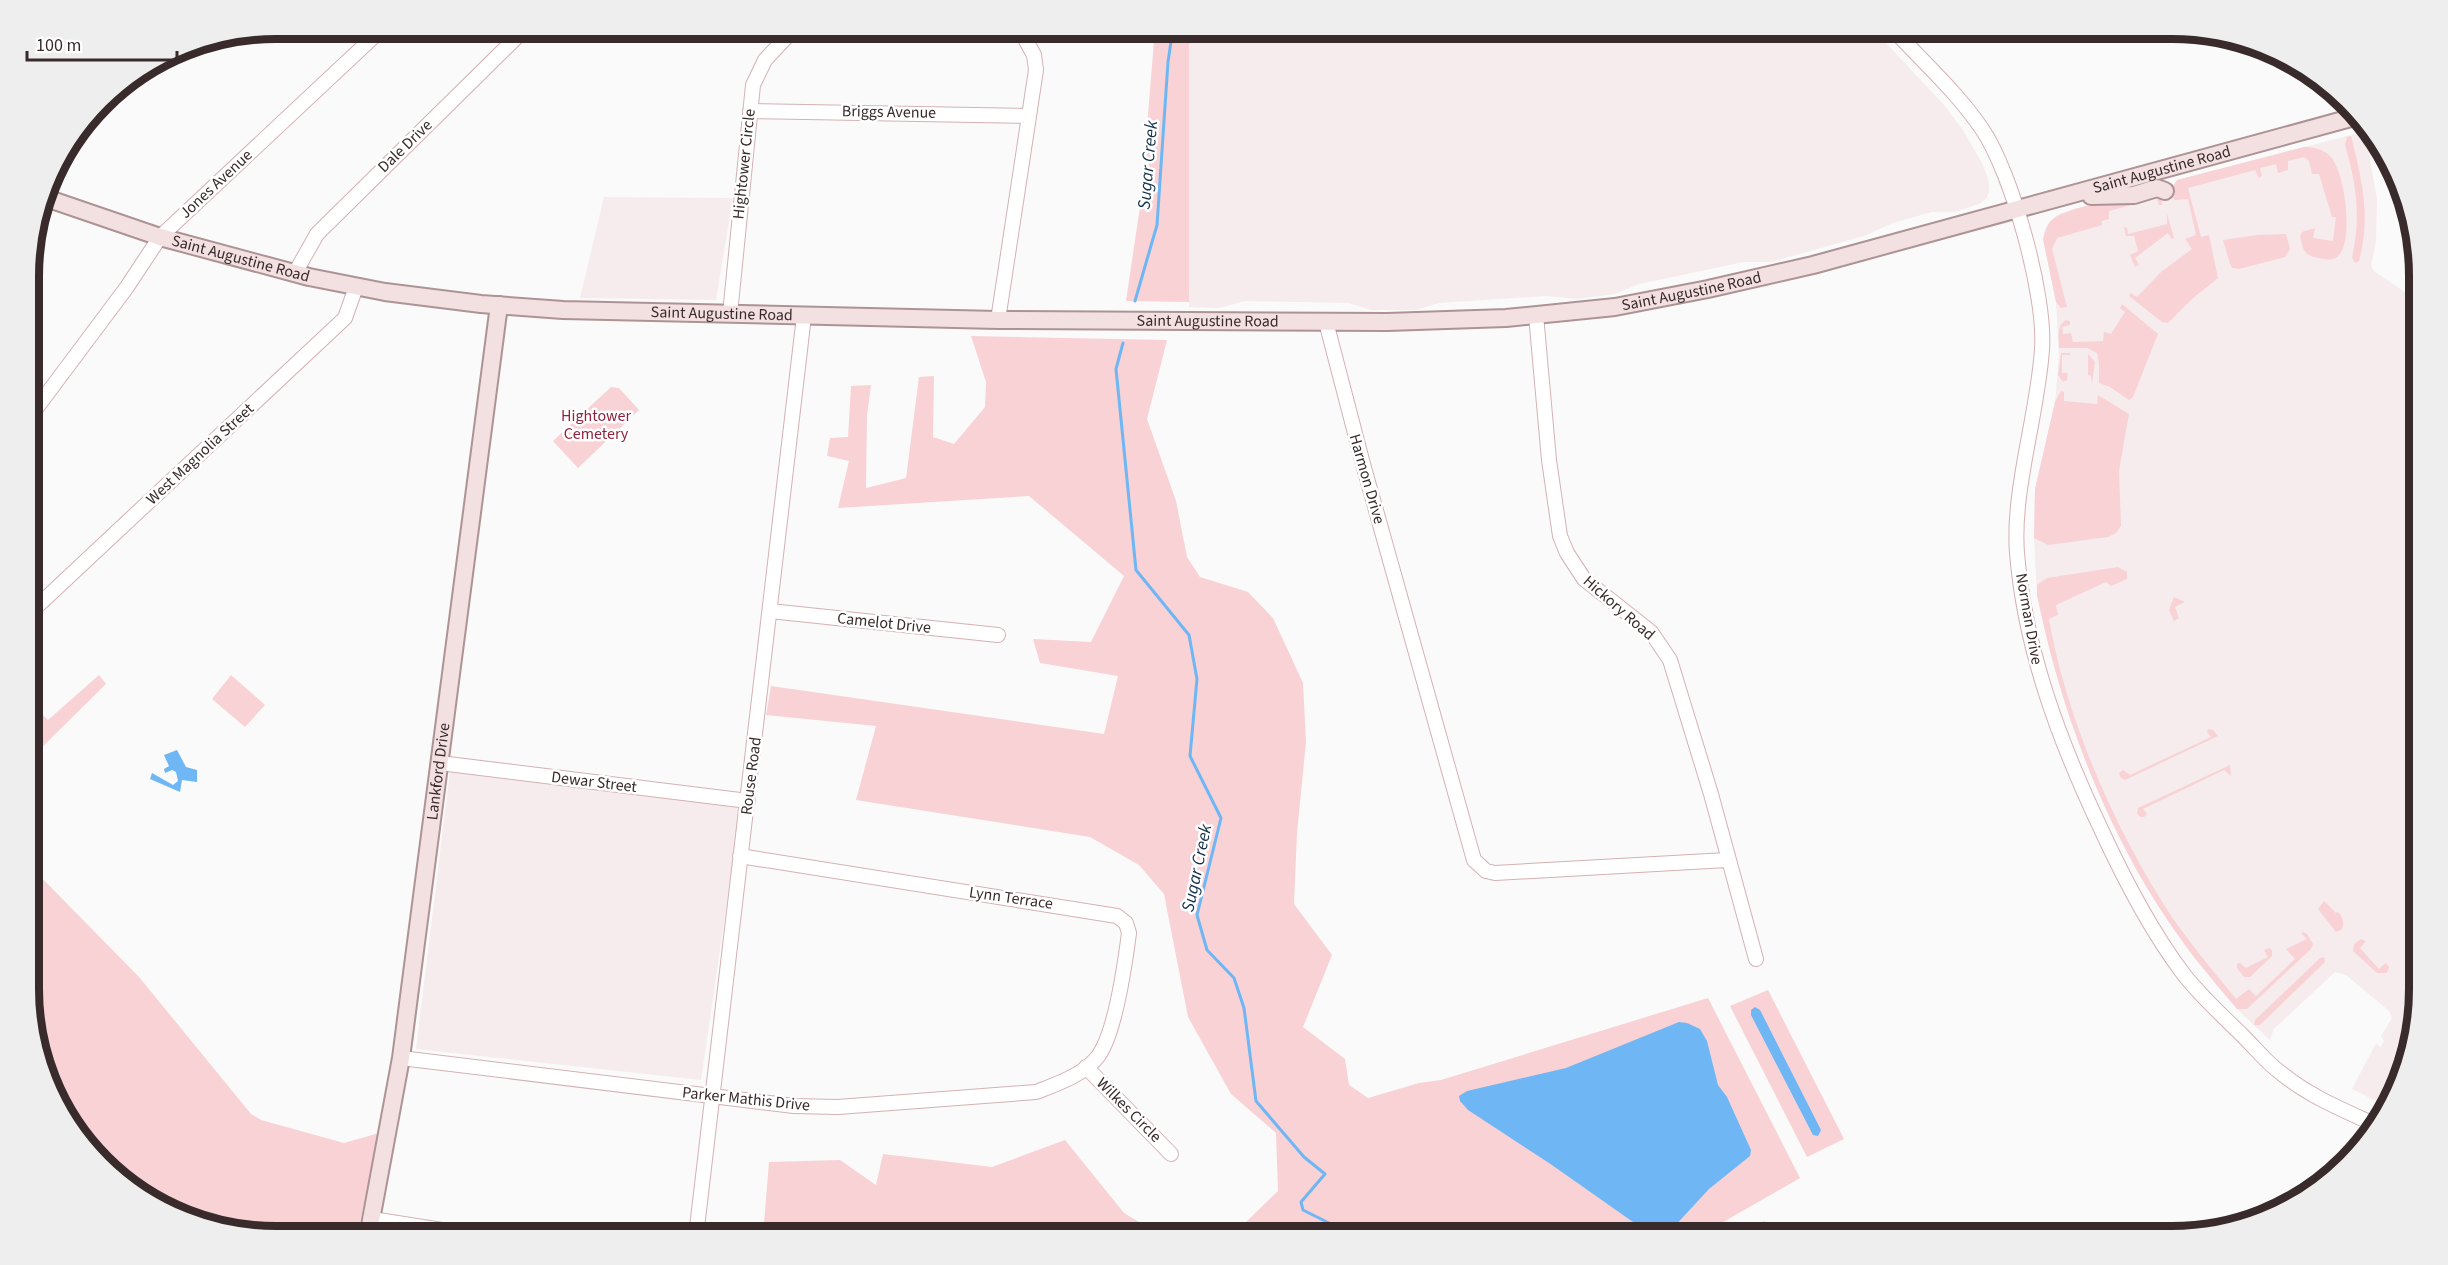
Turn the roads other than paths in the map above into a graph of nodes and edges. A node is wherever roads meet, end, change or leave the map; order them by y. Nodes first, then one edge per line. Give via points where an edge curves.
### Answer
1 (371, 39) edge
2 (515, 39) edge
3 (785, 39) edge
4 (1025, 39) edge
5 (1902, 39) edge
6 (750, 111) junction
7 (1029, 116) junction
8 (2349, 119) edge
9 (2165, 191) dead end
10 (2066, 196) junction
11 (52, 200) edge
12 (2016, 210) junction
13 (160, 237) junction
14 (295, 273) junction
15 (356, 286) junction
16 (499, 306) junction
17 (730, 314) junction
18 (1536, 315) junction
19 (804, 316) junction
20 (998, 320) junction
21 (1326, 322) junction
22 (39, 405) edge
23 (39, 605) edge
24 (770, 611) junction
25 (998, 635) dead end
26 (440, 763) junction
27 (748, 801) junction
28 (740, 856) junction
29 (1727, 860) junction
30 (1756, 959) dead end
31 (401, 1058) junction
32 (1086, 1067) junction
33 (712, 1096) junction
34 (2368, 1121) edge
35 (1172, 1154) dead end
36 (372, 1220) junction
37 (370, 1226) edge
38 (412, 1226) edge
39 (697, 1226) edge

1 - 13 street, Jones Avenue
2 - 14 street, Dale Drive via 317,234
3 - 6 street, Hightower Circle via 757,74
4 - 7 street via 1034,55 1036,70
5 - 12 street, Norman Drive via 1983,131 2006,178
6 - 7 street, Briggs Avenue
6 - 17 street, Hightower Circle
7 - 20 street
8 - 10 main road, Saint Augustine Road
9 - 10 main road via 2157,188 2134,195
10 - 12 main road, Saint Augustine Road
11 - 13 main road, Saint Augustine Road
12 - 18 main road, Saint Augustine Road via 1708,289
12 - 34 street, Norman Drive via 2037,297 2042,346 2019,499 2017,551 2038,672 2070,764 2124,879 2183,974 2280,1072 2327,1103
13 - 14 main road, Saint Augustine Road
13 - 22 street, Jones Avenue
14 - 15 main road, Saint Augustine Road
15 - 16 main road, Saint Augustine Road
15 - 23 street, West Magnolia Street via 345,318
16 - 17 main road, Saint Augustine Road
16 - 26 main road, Lankford Drive
17 - 19 main road, Saint Augustine Road
18 - 21 main road, Saint Augustine Road
18 - 29 street, Hickory Road via 1560,536 1584,579 1651,632 1670,660
19 - 20 main road, Saint Augustine Road
19 - 24 street, Rouse Road
20 - 21 main road, Saint Augustine Road
21 - 29 street, Harmon Drive via 1474,860 1495,873
24 - 25 street, Camelot Drive
24 - 27 street, Rouse Road
26 - 27 street, Dewar Street
26 - 31 main road, Lankford Drive
27 - 28 street, Rouse Road
28 - 32 street, Lynn Terrace via 1117,916 1126,923 1129,933 1116,1007 1099,1055
28 - 33 street, Rouse Road
29 - 30 street, Hickory Road
31 - 33 street, Parker Mathis Drive
31 - 36 main road, Lankford Drive
32 - 33 street, Parker Mathis Drive via 1036,1092 1009,1096 838,1107
32 - 35 street, Wilkes Circle
33 - 39 street, Rouse Road
36 - 37 main road, Lankford Drive
36 - 38 street

